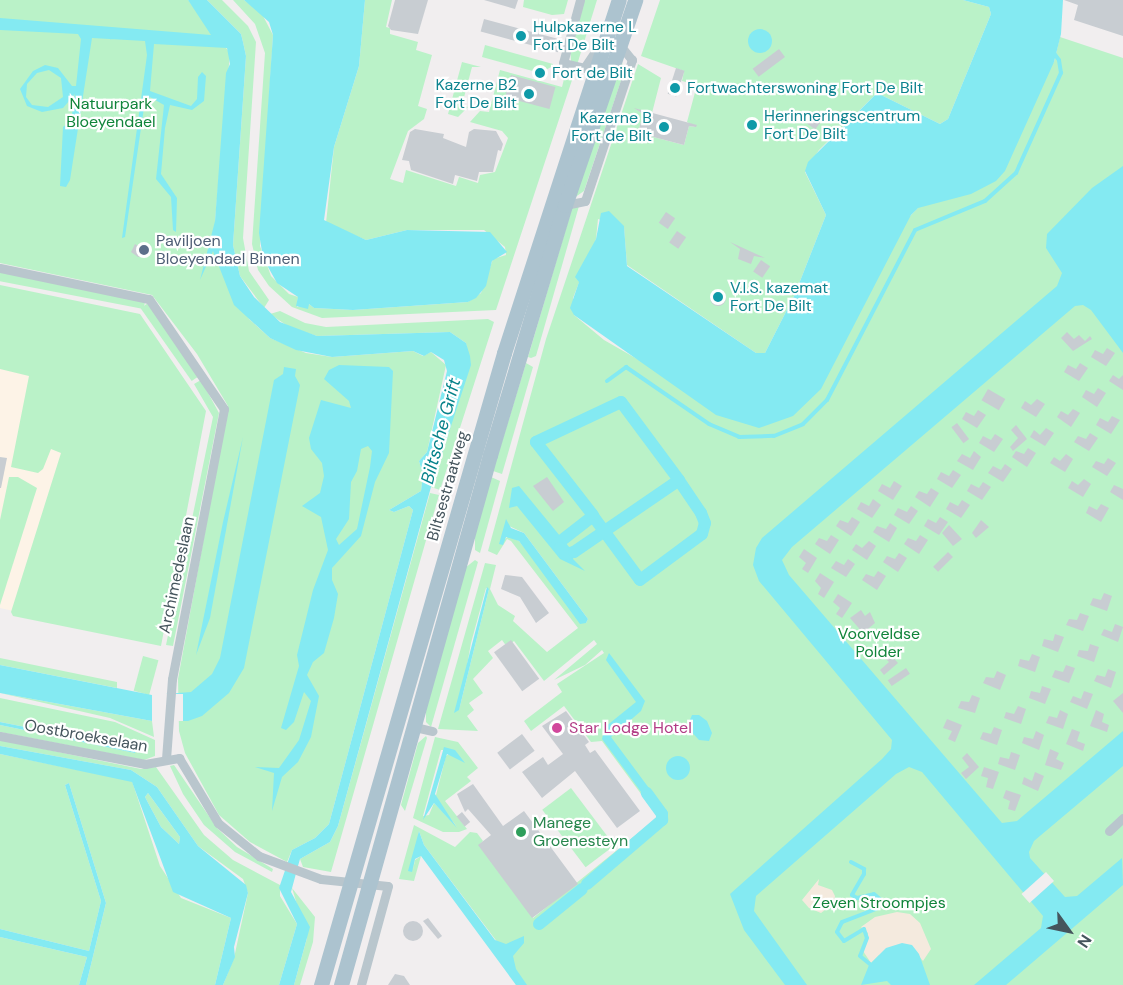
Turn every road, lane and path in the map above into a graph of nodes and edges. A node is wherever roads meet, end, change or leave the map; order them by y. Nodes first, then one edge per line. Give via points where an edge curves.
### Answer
1 (580, 0) edge
2 (619, 0) edge
3 (635, 0) edge
4 (613, 40) junction
5 (565, 206) junction
6 (0, 268) edge
7 (415, 727) junction
8 (433, 731) dead end
9 (0, 736) edge
10 (166, 758) junction
11 (1123, 818) edge
12 (1108, 831) dead end
13 (351, 882) junction
14 (372, 884) junction
15 (321, 985) edge
16 (341, 985) edge
17 (361, 985) edge

1 - 4 street via 563,63 584,68
2 - 4 main road, Biltsestraatweg
3 - 4 main road, Biltsestraatweg
4 - 5 main road, Biltsestraatweg
4 - 5 street via 632,60 585,201
4 - 13 main road, Biltsestraatweg via 504,353
5 - 7 main road, Biltsestraatweg via 458,563
6 - 10 street, Archimedeslaan via 149,299 224,409 170,694
7 - 8 street
7 - 14 main road, Biltsestraatweg
9 - 10 street, Oostbroekselaan via 145,765
10 - 13 street via 183,761 201,800 241,844 280,866
11 - 12 street
13 - 14 street
13 - 15 main road, Biltsestraatweg
14 - 16 main road, Biltsestraatweg
14 - 17 street via 388,886

